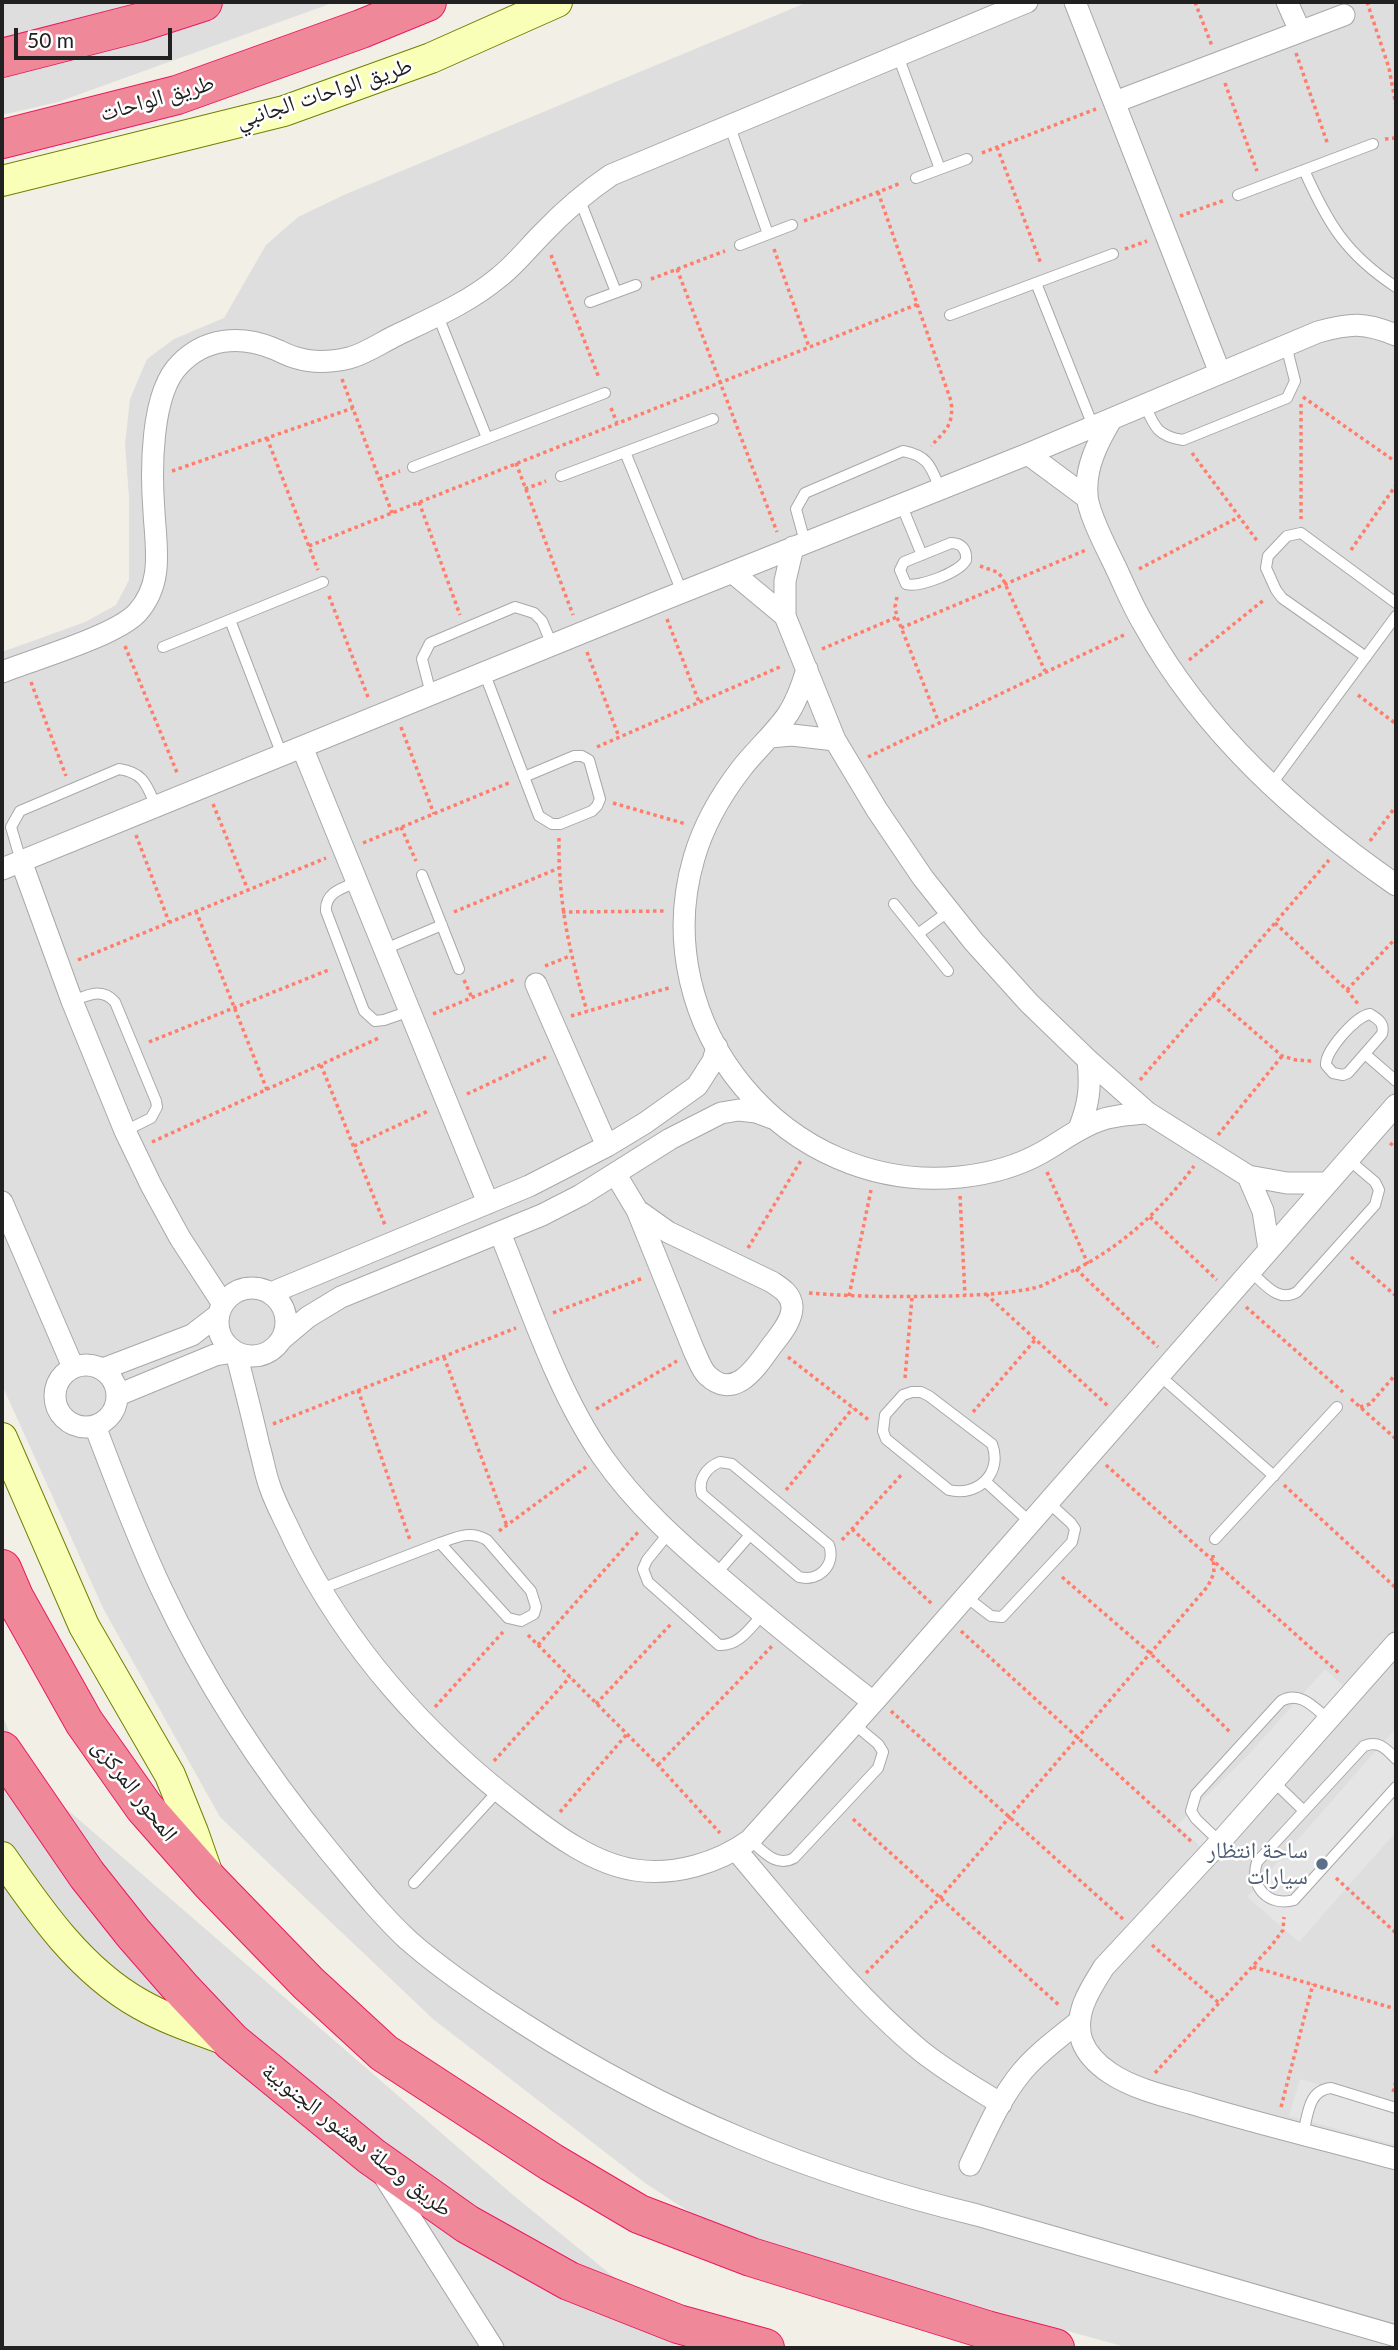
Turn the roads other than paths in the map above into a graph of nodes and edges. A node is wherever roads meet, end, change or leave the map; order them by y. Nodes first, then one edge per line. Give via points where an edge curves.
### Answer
1 (203, 2) edge
2 (427, 2) edge
3 (557, 2) edge
4 (1027, 2) edge
5 (1075, 2) edge
6 (1287, 2) edge
7 (1344, 15) dead end
8 (1295, 33) junction
9 (898, 56) junction
10 (2, 58) edge
11 (1115, 102) junction
12 (730, 127) junction
13 (2, 139) edge
14 (1373, 144) dead end
15 (967, 159) road end
16 (940, 169) junction
17 (1304, 170) junction
18 (916, 178) road end
19 (2, 181) edge
20 (1238, 195) road end
21 (579, 198) junction
22 (792, 225) road end
23 (768, 234) junction
24 (740, 245) road end
25 (1113, 254) road end
26 (1041, 281) junction
27 (636, 285) road end
28 (1396, 287) edge
29 (616, 292) junction
30 (590, 302) dead end
31 (950, 315) dead end
32 (438, 316) junction
33 (1396, 335) edge
34 (1286, 345) junction
35 (1220, 373) junction
36 (605, 393) road end
37 (1145, 405) junction
38 (713, 419) dead end
39 (1102, 423) junction
40 (487, 438) junction
41 (625, 452) junction
42 (1028, 454) junction
43 (413, 467) road end
44 (561, 476) road end
45 (940, 489) junction
46 (1086, 497) junction
47 (901, 504) junction
48 (794, 547) junction
49 (922, 555) junction
50 (732, 572) junction
51 (323, 582) dead end
52 (682, 592) junction
53 (1396, 603) edge
54 (785, 615) junction
55 (1396, 616) edge
56 (230, 620) junction
57 (552, 645) junction
58 (163, 648) dead end
59 (1366, 657) junction
60 (805, 663) junction
61 (2, 672) edge
62 (484, 672) junction
63 (431, 694) junction
64 (770, 737) junction
65 (835, 740) junction
66 (292, 751) junction
67 (524, 777) junction
68 (1271, 785) junction
69 (156, 806) junction
70 (11, 865) edge
71 (422, 876) road end
72 (357, 882) junction
73 (1396, 885) edge
74 (894, 904) dead end
75 (949, 911) junction
76 (441, 922) junction
77 (918, 934) junction
78 (385, 949) junction
79 (459, 969) dead end
80 (948, 971) dead end
81 (533, 976) road end
82 (72, 1001) junction
83 (412, 1017) junction
84 (717, 1047) junction
85 (1365, 1054) junction
86 (1087, 1060) junction
87 (1396, 1081) edge
88 (1396, 1105) edge
89 (1148, 1113) junction
90 (773, 1118) junction
91 (1080, 1129) junction
92 (125, 1130) junction
93 (607, 1146) junction
94 (1349, 1160) junction
95 (616, 1175) junction
96 (1248, 1176) junction
97 (1327, 1183) junction
98 (2, 1202) edge
99 (488, 1203) junction
100 (637, 1210) junction
101 (500, 1233) junction
102 (1269, 1249) junction
103 (1251, 1272) junction
104 (271, 1293) junction
105 (220, 1309) junction
106 (283, 1338) junction
107 (235, 1353) junction
108 (73, 1367) junction
109 (1166, 1367) junction
110 (103, 1369) junction
111 (118, 1395) junction
112 (1337, 1408) road end
113 (95, 1426) junction
114 (2, 1438) edge
115 (1274, 1476) junction
116 (985, 1481) junction
117 (1048, 1502) junction
118 (1030, 1522) junction
119 (668, 1534) junction
120 (750, 1535) junction
121 (1215, 1539) road end
122 (440, 1543) junction
123 (2, 1569) edge
124 (716, 1574) junction
125 (321, 1590) junction
126 (965, 1596) junction
127 (763, 1614) junction
128 (1396, 1643) edge
129 (875, 1700) junction
130 (1329, 1720) junction
131 (854, 1724) junction
132 (2, 1751) edge
133 (1396, 1759) edge
134 (1274, 1782) junction
135 (1396, 1787) edge
136 (498, 1791) junction
137 (1304, 1811) junction
138 (743, 1845) junction
139 (1214, 1849) junction
140 (2, 1857) edge
141 (210, 1882) junction
142 (414, 1884) dead end
143 (1079, 2022) junction
144 (232, 2042) junction
145 (1001, 2104) junction
146 (1396, 2108) edge
147 (1303, 2133) junction
148 (371, 2156) junction
149 (1396, 2158) edge
150 (970, 2165) dead end
151 (1396, 2336) edge
152 (493, 2348) edge
153 (765, 2348) edge
154 (1055, 2348) edge

1 - 10 highway
2 - 13 highway, طريق الواحات via 177,95
3 - 19 main road, طريق الواحات الجانبي via 431,58 284,111
4 - 9 street
5 - 11 street
6 - 8 street
7 - 8 street
8 - 11 street
9 - 12 street
9 - 16 lane
11 - 35 street
12 - 21 street via 611,175
12 - 23 lane
14 - 17 lane
15 - 16 lane
16 - 18 lane
17 - 20 lane
17 - 28 lane via 1339,237 1361,262
21 - 29 lane
21 - 32 street via 499,278
22 - 23 lane
23 - 24 lane
25 - 26 lane
26 - 31 lane
26 - 39 lane
27 - 29 lane
29 - 30 lane
32 - 40 lane
32 - 61 street via 351,358 324,362 296,358 247,340 221,341 198,349 178,365 164,386 155,444 158,569 150,592 137,612 118,628
33 - 34 street via 1347,324
34 - 35 street
34 - 37 lane via 1295,381 1287,398 1183,440 1154,427
35 - 37 street
36 - 40 lane
37 - 39 street
38 - 41 lane
39 - 42 street
39 - 46 street
40 - 43 lane
41 - 44 lane
41 - 52 lane
42 - 45 street
42 - 46 street
45 - 47 street
45 - 48 lane via 930,464 903,451 805,493 796,509
46 - 68 street via 1144,625 1174,672 1235,750
47 - 48 street
47 - 49 lane
48 - 50 street
48 - 54 street via 785,581
49 - 49 lane via 951,543 966,555 961,567 918,586 906,584 901,566
50 - 52 street
50 - 54 street
51 - 56 lane
52 - 57 street
53 - 59 lane via 1301,533 1287,536 1268,556 1266,568 1282,598
54 - 60 street
55 - 59 lane
56 - 58 lane
56 - 66 lane
57 - 62 street
57 - 63 lane via 542,621 515,607 430,643 422,659
59 - 68 lane
60 - 64 street via 799,694
60 - 65 street
62 - 63 street
62 - 67 lane
63 - 66 street
64 - 65 street
64 - 84 street via 720,800 688,883 684,946 691,982
65 - 75 street via 877,810
66 - 69 street
66 - 72 street
67 - 67 lane via 545,821 560,824 592,811 600,799 589,761 582,756
68 - 73 street
69 - 70 street
69 - 70 lane via 145,782 118,769 20,811 12,827
70 - 82 street
71 - 76 lane
72 - 78 street
72 - 83 lane via 331,894 325,904 365,1011 375,1021
74 - 77 lane
75 - 77 lane
75 - 86 street via 1029,1003
76 - 78 lane
76 - 79 lane
77 - 80 lane
78 - 83 street
81 - 93 street
82 - 92 street
82 - 92 lane via 96,993 110,996 135,1048 157,1107 151,1118
83 - 99 street
84 - 90 street via 732,1073
84 - 93 street via 697,1086
85 - 85 lane via 1383,1029 1370,1014 1361,1016 1326,1055 1327,1069 1343,1075
85 - 87 lane
86 - 89 street
86 - 91 street via 1091,1084
88 - 94 street
89 - 91 street via 1101,1120
89 - 96 street
90 - 91 street via 811,1146 842,1161 902,1177 988,1172 1039,1154
90 - 95 street via 739,1110 721,1112
92 - 105 street
93 - 99 street
94 - 97 street
94 - 103 lane via 1380,1190 1375,1205 1291,1296 1278,1295
95 - 100 street
95 - 101 street
96 - 97 street via 1287,1183
96 - 102 street via 1263,1212
97 - 102 street
98 - 108 street
99 - 104 street
100 - 100 street via 668,1232 786,1291 792,1305 790,1318 752,1373 738,1383 720,1384 706,1374
101 - 106 street via 341,1297
101 - 119 street via 579,1419 601,1455
102 - 103 street
103 - 109 street
104 - 105 street via 239,1290
104 - 106 street via 284,1308
105 - 107 street via 220,1336
105 - 110 street via 192,1335
106 - 107 street via 277,1347 258,1357
107 - 111 street via 215,1355
107 - 125 street via 270,1486
108 - 110 street via 88,1364
108 - 113 street via 60,1378 55,1402 70,1423
109 - 115 lane
109 - 117 street
110 - 111 street
111 - 113 street via 114,1411
112 - 115 lane
113 - 151 street via 169,1604 215,1689 276,1783 408,1940 507,2013 667,2106 848,2180
114 - 141 main road via 84,1626 170,1775
115 - 121 lane
116 - 116 lane via 992,1473 996,1453 992,1444 929,1396 921,1392 903,1395 886,1415 886,1439 949,1490 969,1492
116 - 118 lane
117 - 118 street
117 - 126 lane via 1075,1529 1072,1542 1002,1617 991,1616
118 - 126 street
119 - 124 street
119 - 127 lane via 643,1569 648,1582 719,1645 740,1638
120 - 120 lane via 702,1494 702,1477 714,1464 732,1464 829,1545 829,1564 819,1575 799,1577
120 - 124 lane
122 - 122 lane via 469,1534 487,1540 535,1598 534,1614 514,1621 502,1613
122 - 125 lane
123 - 141 highway, المحور المركزى via 84,1723 144,1807
124 - 127 street
125 - 136 street via 385,1680
126 - 129 street
127 - 129 street
128 - 130 street
129 - 131 street
130 - 134 street
130 - 139 lane via 1301,1698 1287,1697 1196,1794 1191,1811
131 - 138 street
131 - 138 lane via 883,1752 878,1768 794,1858 774,1860
132 - 144 highway via 125,1923
133 - 137 lane via 1377,1744 1364,1746
134 - 137 lane
134 - 139 street
135 - 137 lane via 1294,1900 1278,1902 1257,1886 1256,1862
136 - 138 street via 546,1828 598,1858 634,1870 670,1872 708,1862
136 - 142 lane
138 - 145 street via 886,2020 960,2079
139 - 143 street via 1104,1968 1088,1991
140 - 144 main road, طريق وصلة دهشور الجنوبية via 62,1938 96,1973 162,2016
141 - 154 highway, المحور المركزى via 384,2053 639,2214 751,2257
143 - 145 street via 1021,2073
143 - 147 street via 1083,2042 1094,2060 1111,2074 1141,2088
144 - 148 highway, طريق وصلة دهشور الجنوبية
145 - 150 street
146 - 147 lane via 1324,2089 1312,2097
147 - 149 street
148 - 152 street
148 - 153 highway, طريق وصلة دهشور الجنوبية via 467,2224 569,2281 678,2324

